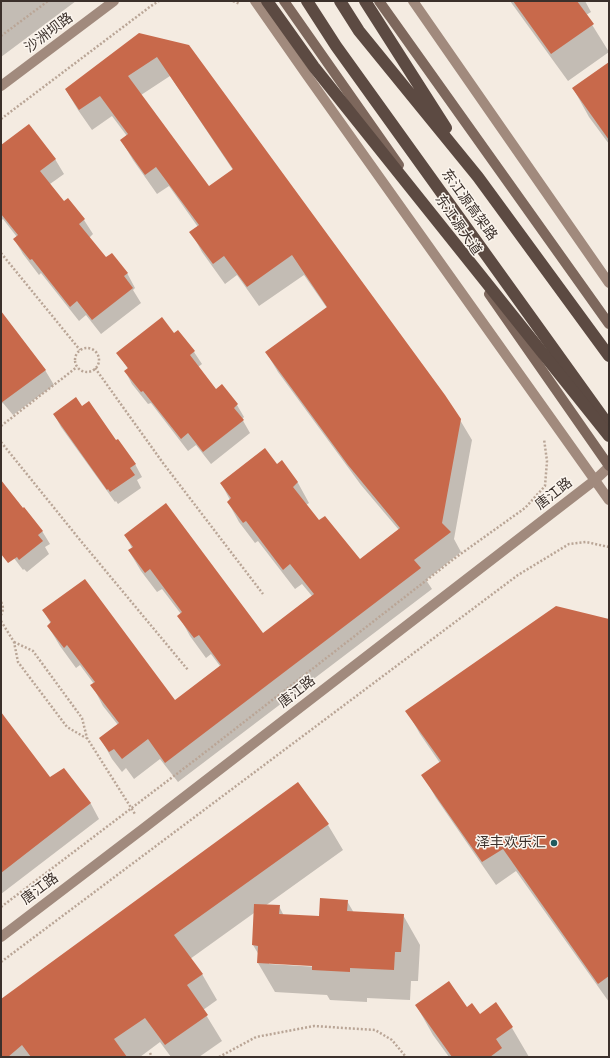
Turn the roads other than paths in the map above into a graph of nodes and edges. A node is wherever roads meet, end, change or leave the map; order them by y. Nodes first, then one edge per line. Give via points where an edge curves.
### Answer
1 (114, 1) edge
2 (255, 1) edge
3 (267, 1) edge
4 (284, 1) edge
5 (307, 1) edge
6 (340, 1) edge
7 (365, 1) edge
8 (379, 1) edge
9 (412, 1) edge
10 (1, 86) edge
11 (478, 177) junction
12 (609, 283) edge
13 (609, 324) edge
14 (609, 356) edge
15 (609, 426) edge
16 (609, 436) edge
17 (609, 467) edge
18 (595, 480) junction
19 (609, 500) edge
20 (1, 937) edge

1 - 10 street, 沙洲坝路
2 - 18 street
3 - 16 highway, bridge via 314,67
4 - 17 main road, 东江源大道
5 - 15 highway, 东江源高架路 via 341,53
6 - 11 highway, 东江源高架路 via 359,31
7 - 11 highway
8 - 13 main road
9 - 12 street
11 - 14 highway, 东江源高架路
17 - 18 street, 唐江路
18 - 19 street
18 - 20 street, 唐江路

